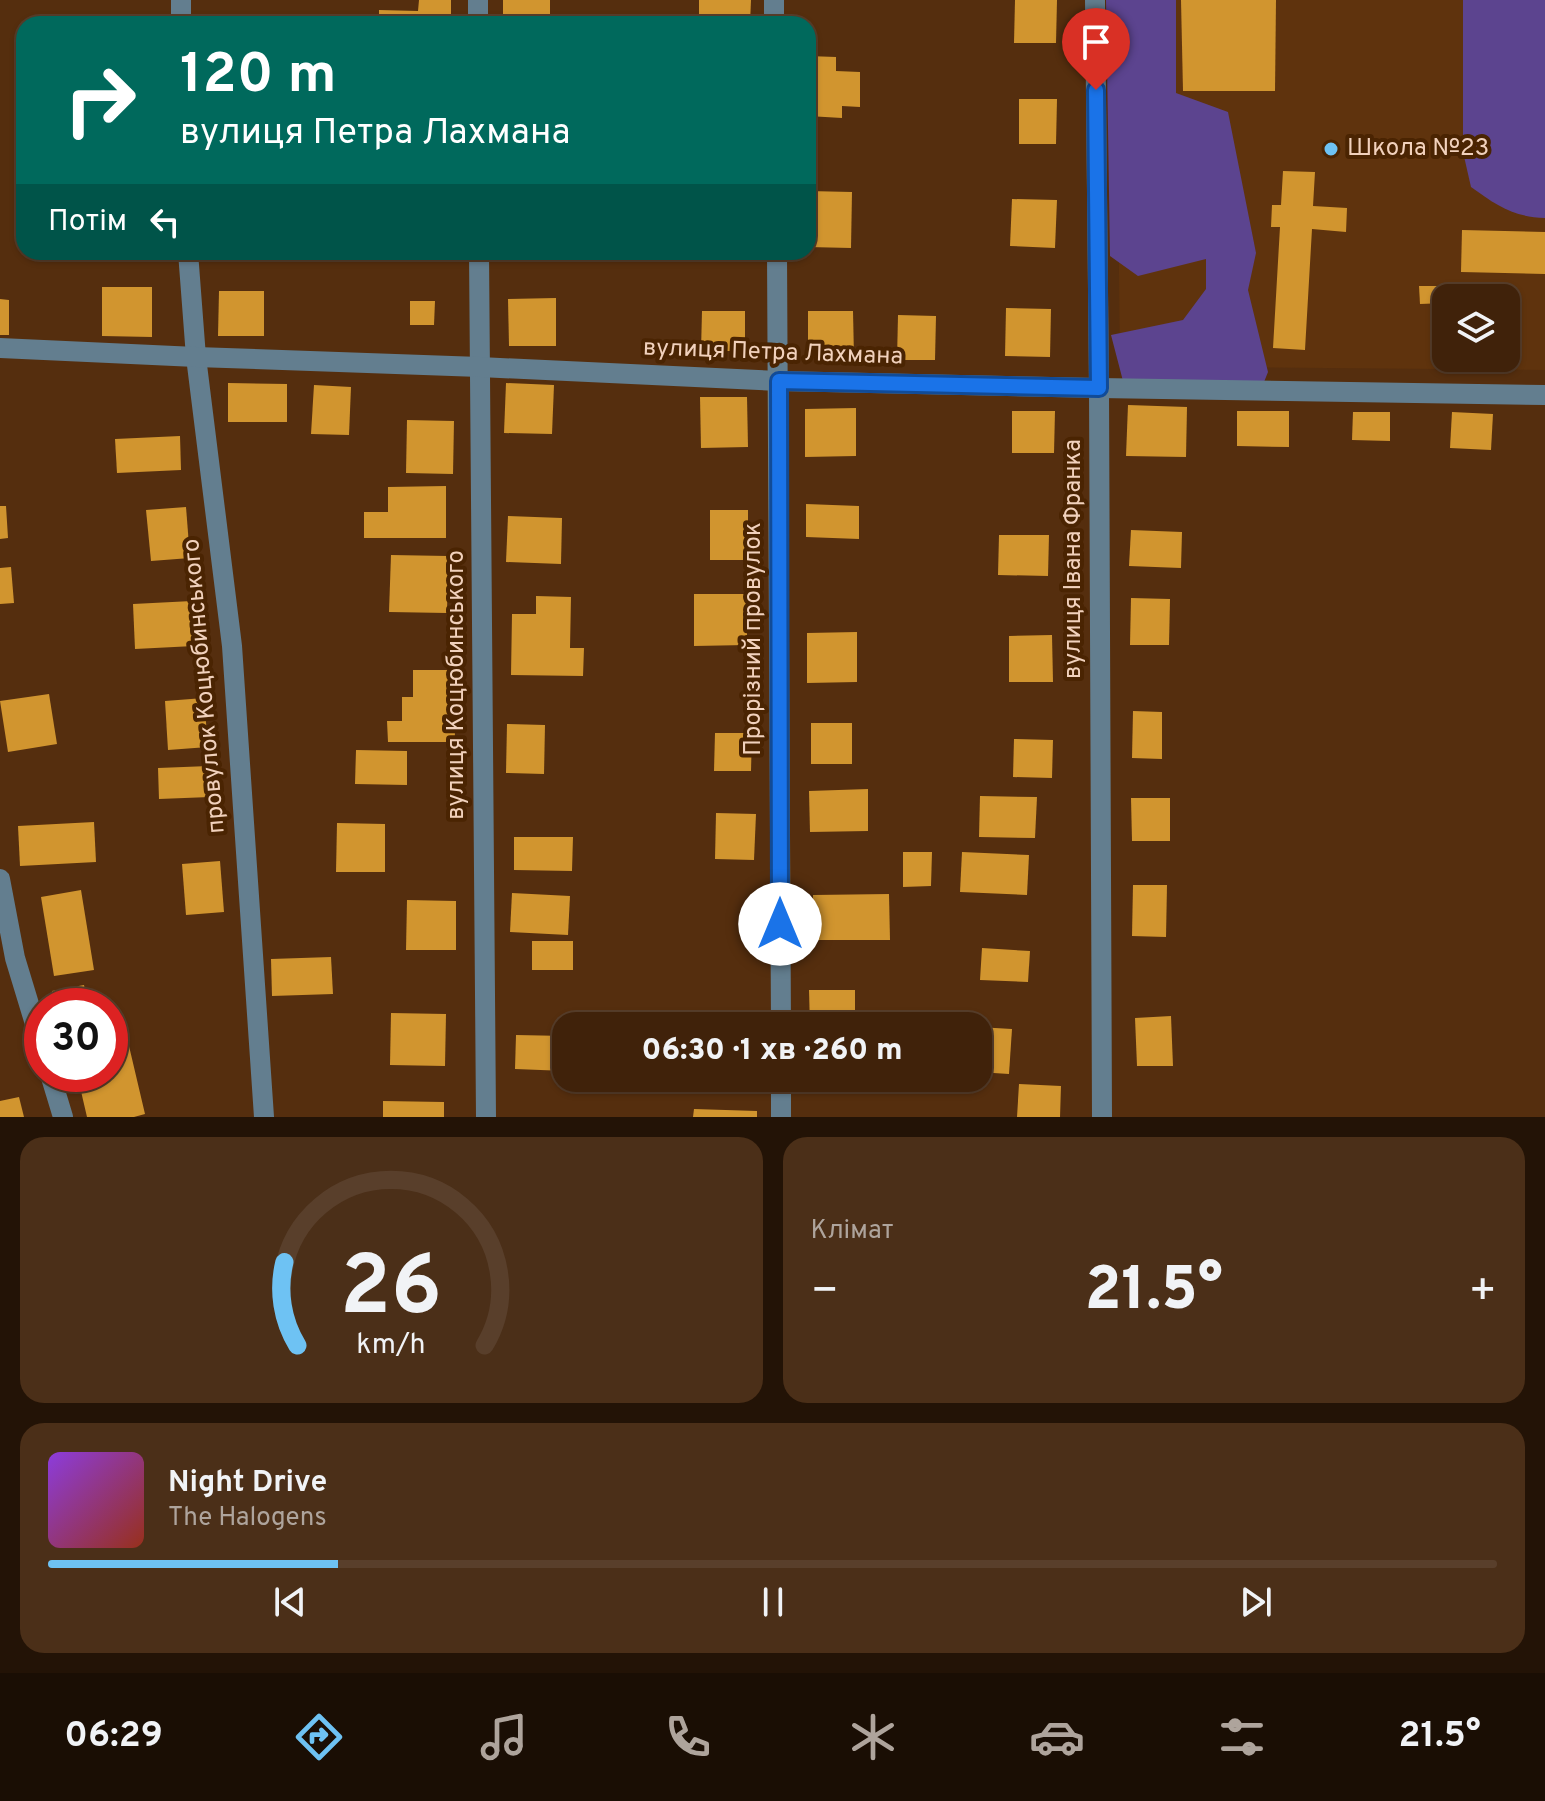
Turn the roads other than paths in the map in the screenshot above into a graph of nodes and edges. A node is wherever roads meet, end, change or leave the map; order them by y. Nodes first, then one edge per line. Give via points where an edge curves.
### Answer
1 (1095, 0) edge
2 (189, 260) edge
3 (479, 260) edge
4 (777, 260) edge
5 (0, 348) edge
6 (196, 357) junction
7 (480, 367) junction
8 (779, 381) junction
9 (1099, 388) junction
10 (1545, 395) edge
11 (0, 879) edge
12 (24, 988) edge
13 (781, 1012) edge
14 (55, 1092) edge
15 (781, 1092) edge
16 (63, 1117) edge
17 (264, 1117) edge
18 (486, 1117) edge
19 (781, 1117) edge
20 (1102, 1117) edge

1 - 9 street, вулиця Івана Франка
2 - 6 street, провулок Коцюбинського
3 - 7 street, вулиця Коцюбинського
4 - 8 street, Прорізний провулок
5 - 6 street, вулиця Петра Лахмана
6 - 7 street, вулиця Петра Лахмана
6 - 17 street, провулок Коцюбинського via 232,646
7 - 8 street, вулиця Петра Лахмана
7 - 18 street, вулиця Коцюбинського
8 - 9 street, вулиця Петра Лахмана
8 - 13 street, Прорізний провулок
9 - 10 street, вулиця Петра Лахмана
9 - 20 street, вулиця Івана Франка
11 - 12 street
14 - 16 street
15 - 19 street

